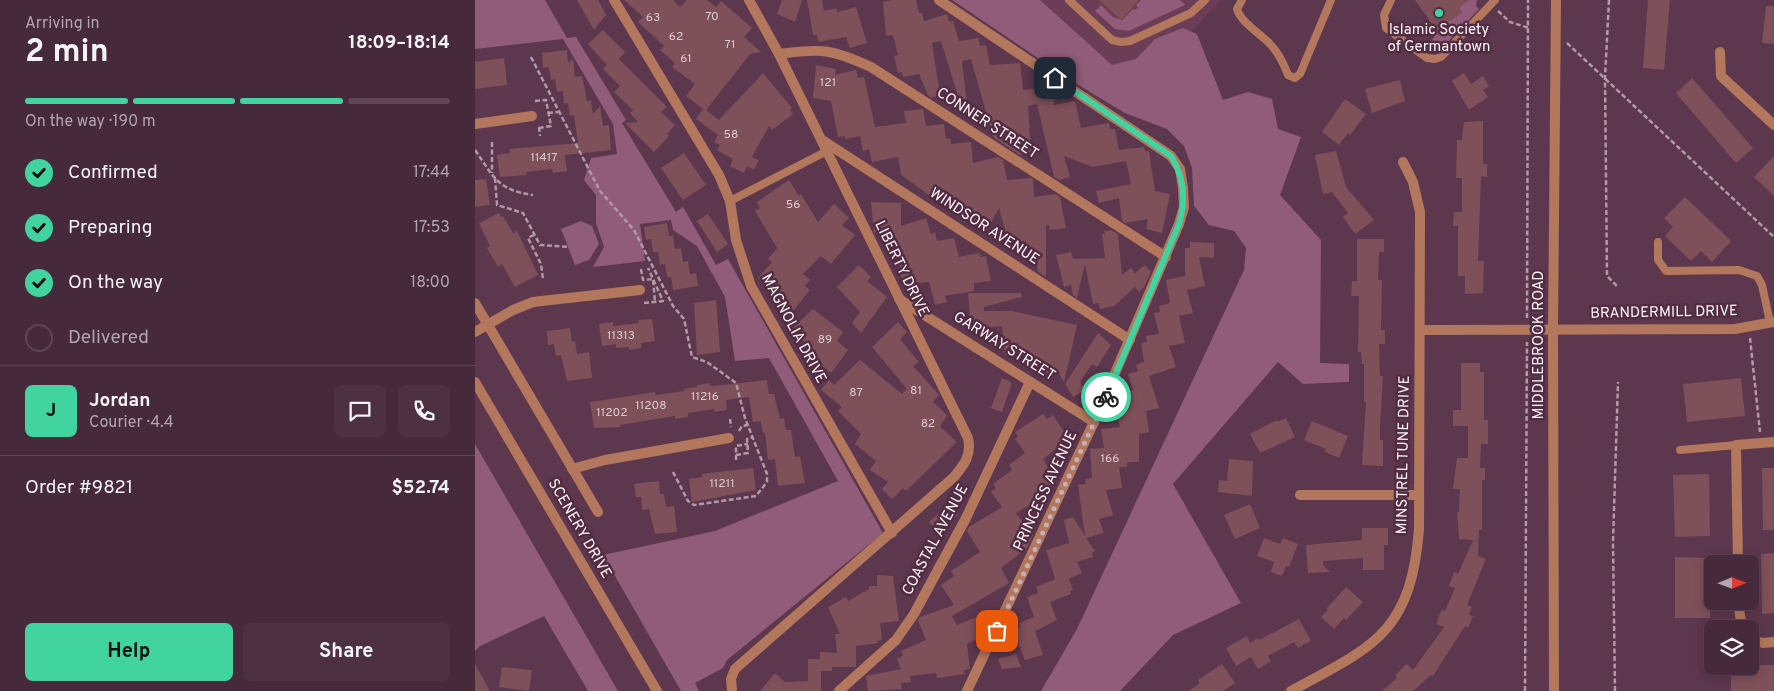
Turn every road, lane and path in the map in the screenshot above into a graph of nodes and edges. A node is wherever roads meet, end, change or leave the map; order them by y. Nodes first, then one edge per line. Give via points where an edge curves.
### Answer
1 (614, 0) edge
2 (749, 0) edge
3 (939, 0) edge
4 (1069, 0) edge
5 (1205, 0) edge
6 (1242, 0) edge
7 (1331, 0) edge
8 (1391, 0) edge
9 (1528, 0) edge
10 (1556, 0) edge
11 (1609, 0) edge
12 (1493, 2) edge
13 (1529, 28) junction
14 (1557, 33) junction
15 (1720, 52) dead end
16 (779, 54) junction
17 (531, 57) dead end
18 (1605, 78) junction
19 (534, 95) dead end
20 (535, 101) junction
21 (547, 105) junction
22 (541, 106) dead end
23 (534, 111) joint
24 (558, 112) junction
25 (548, 113) junction
26 (549, 121) junction
27 (475, 124) edge
28 (1774, 126) edge
29 (539, 128) junction
30 (540, 136) dead end
31 (821, 139) junction
32 (492, 142) dead end
33 (475, 150) edge
34 (827, 150) junction
35 (1403, 162) dead end
36 (492, 174) junction
37 (495, 178) junction
38 (533, 195) dead end
39 (730, 201) junction
40 (534, 234) junction
41 (1774, 237) edge
42 (1657, 242) dead end
43 (569, 247) dead end
44 (1166, 257) junction
45 (648, 268) dead end
46 (641, 269) dead end
47 (543, 279) dead end
48 (653, 279) junction
49 (663, 286) junction
50 (656, 287) junction
51 (1618, 287) dead end
52 (639, 290) dead end
53 (898, 298) junction
54 (475, 302) edge
55 (655, 302) junction
56 (645, 303) dead end
57 (1527, 319) dead end
58 (1772, 322) edge
59 (488, 324) junction
60 (1749, 326) junction
61 (1420, 330) junction
62 (1553, 330) junction
63 (475, 332) edge
64 (1130, 340) junction
65 (1527, 342) dead end
66 (475, 382) edge
67 (1030, 382) junction
68 (1618, 382) dead end
69 (730, 419) dead end
70 (1094, 422) junction
71 (748, 425) junction
72 (753, 437) junction
73 (729, 438) dead end
74 (1774, 442) edge
75 (1761, 443) junction
76 (748, 444) junction
77 (1736, 445) junction
78 (1680, 450) dead end
79 (736, 455) junction
80 (736, 460) dead end
81 (573, 469) junction
82 (672, 470) dead end
83 (1300, 495) dead end
84 (1419, 495) junction
85 (598, 512) dead end
86 (892, 533) junction
87 (1738, 555) edge
88 (1759, 642) edge
89 (1774, 642) edge
90 (657, 691) edge
91 (732, 691) edge
92 (839, 691) edge
93 (967, 691) edge
94 (1291, 691) edge
95 (1525, 691) edge
96 (1554, 691) edge
97 (1615, 691) edge

1 - 39 street, MAGNOLIA DRIVE via 719,175
2 - 16 street, LIBERTY DRIVE
3 - 44 street, PRINCESS AVENUE via 1171,156 1180,169 1184,207
4 - 5 lane via 1113,40 1121,42 1130,41 1191,13
6 - 7 lane via 1237,9 1240,16 1274,48 1289,75 1295,78 1300,74
8 - 12 lane via 1384,15 1386,28 1427,58 1435,59 1441,57
9 - 13 path
10 - 14 street, MIDDLEBROOK ROAD
11 - 18 path
12 - 13 path via 1510,22
13 - 57 path
14 - 18 path
14 - 62 street, MIDDLEBROOK ROAD
15 - 28 street via 1721,76
16 - 31 street, LIBERTY DRIVE
16 - 44 street, CONNER STREET via 813,49 839,53 871,67
17 - 24 path
18 - 41 path
18 - 51 path via 1607,276
19 - 20 path
20 - 21 path via 546,100
20 - 23 path
21 - 22 path
21 - 25 path
23 - 27 street
24 - 25 path
24 - 49 path via 604,199 635,230
25 - 26 path
26 - 29 path via 542,122
26 - 29 path via 551,126
29 - 30 path
31 - 34 street, LIBERTY DRIVE
31 - 64 street, WINDSOR AVENUE
32 - 36 path
33 - 36 path
34 - 39 lane
34 - 53 street, LIBERTY DRIVE
35 - 61 street, MINSTREL TUNE DRIVE via 1413,182 1420,212
36 - 37 path
37 - 38 path via 506,188
37 - 40 path via 497,205 523,213
39 - 86 street, MAGNOLIA DRIVE via 736,240 751,286
40 - 43 path via 543,246
40 - 47 path via 528,238 541,264
42 - 58 lane via 1658,260 1666,271 1739,270 1757,276
44 - 64 street, PRINCESS AVENUE
45 - 48 path
46 - 48 path via 643,280
48 - 50 path
48 - 55 path
49 - 50 path
49 - 71 path via 684,319 692,357 707,362 736,383
50 - 55 path via 663,301
52 - 59 street via 533,302
53 - 67 street, GARWAY STREET
53 - 86 street, LIBERTY DRIVE via 968,438 970,451 966,463 954,477
54 - 59 street
55 - 56 path
58 - 60 street, BRANDERMILL DRIVE
59 - 63 street
59 - 81 street
60 - 62 street, BRANDERMILL DRIVE via 1735,330
60 - 75 path
61 - 62 street, BRANDERMILL DRIVE
61 - 84 street, MINSTREL TUNE DRIVE
62 - 96 street, MIDDLEBROOK ROAD
64 - 70 street, PRINCESS AVENUE
65 - 95 path
66 - 90 street, SCENERY DRIVE
67 - 70 street, GARWAY STREET
67 - 92 street, COASTAL AVENUE via 966,518 914,614 896,640
68 - 97 path via 1613,542
69 - 71 path via 732,431
70 - 93 street, PRINCESS AVENUE
71 - 72 path
72 - 76 path via 748,438
72 - 82 path via 768,478 756,496 691,504
73 - 81 street via 605,460
74 - 75 street
75 - 77 street
76 - 79 path via 748,453
76 - 79 path via 736,446
77 - 78 lane
77 - 87 street
79 - 80 path
81 - 85 street
83 - 84 street
84 - 94 street, MINSTREL TUNE DRIVE via 1417,558 1411,586 1390,624 1373,644 1355,657
86 - 91 street via 735,669 731,679
88 - 89 street

